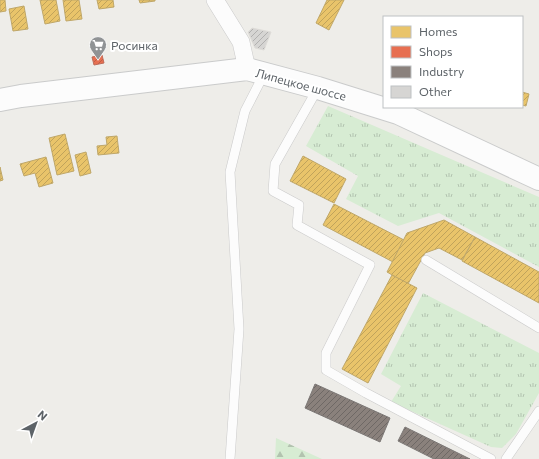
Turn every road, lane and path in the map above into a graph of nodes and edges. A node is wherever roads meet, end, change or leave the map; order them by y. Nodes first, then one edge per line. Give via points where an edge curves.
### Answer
1 (216, 0) edge
2 (256, 72) junction
3 (318, 88) junction
4 (0, 100) edge
5 (383, 108) edge
6 (385, 108) edge
7 (539, 179) edge
8 (426, 260) dead end
9 (539, 328) edge
10 (539, 411) edge
11 (230, 459) edge
12 (491, 459) edge
13 (506, 459) edge

1 - 2 street
2 - 3 main road, Липецкое шоссе
2 - 4 main road, Липецкое шоссе
2 - 11 lane via 230,172 239,329
3 - 5 main road, Липецкое шоссе
3 - 12 lane via 275,164 273,191 299,205 297,225 370,266 326,353 326,370
6 - 7 main road, Липецкое шоссе
8 - 9 lane
10 - 13 lane

